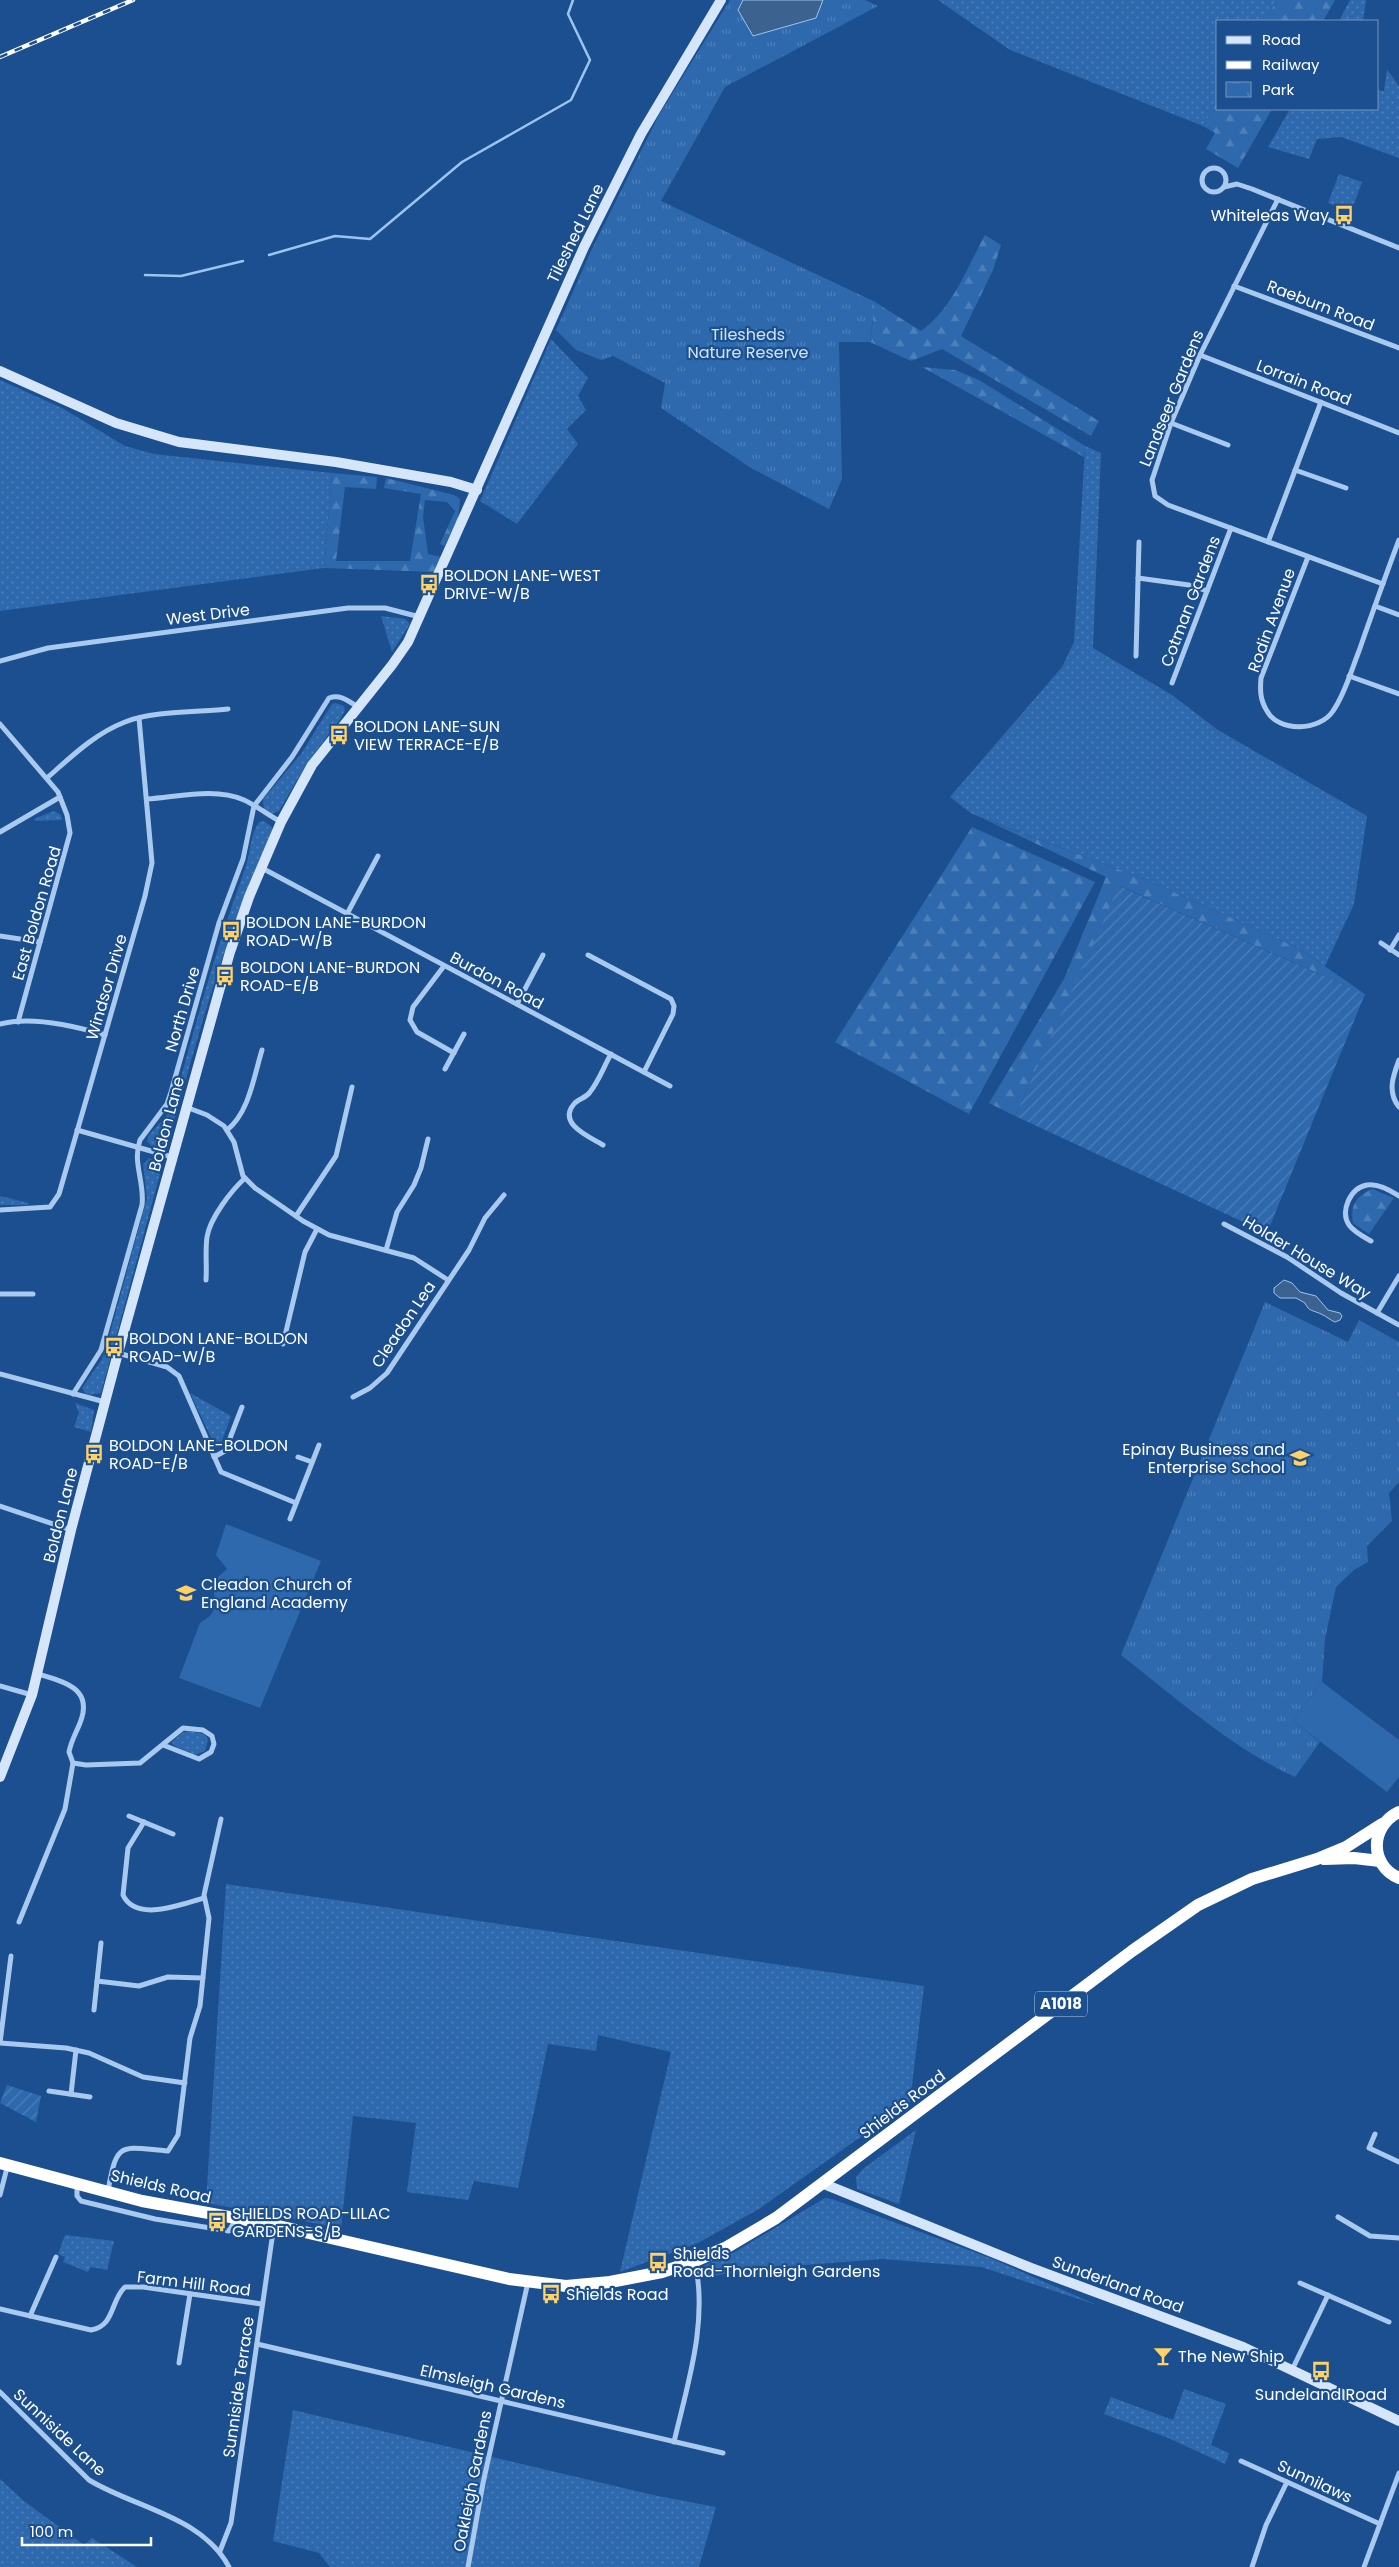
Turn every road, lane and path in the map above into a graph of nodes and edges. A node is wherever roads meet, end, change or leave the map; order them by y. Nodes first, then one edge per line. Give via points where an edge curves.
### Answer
1 (721, 0) edge
2 (1225, 175) junction
3 (1237, 184) junction
4 (1224, 187) junction
5 (1278, 199) junction
6 (1399, 248) edge
7 (1234, 286) junction
8 (1399, 348) edge
9 (1200, 354) junction
10 (0, 371) edge
11 (1321, 402) junction
12 (1171, 423) junction
13 (1399, 432) edge
14 (1228, 445) dead end
15 (1295, 470) junction
16 (1346, 488) dead end
17 (478, 490) junction
18 (1231, 528) junction
19 (1399, 540) edge
20 (1139, 542) dead end
21 (1268, 542) junction
22 (1308, 557) junction
23 (1138, 578) junction
24 (1383, 584) junction
25 (1207, 591) junction
26 (1375, 606) junction
27 (1399, 615) edge
28 (420, 617) junction
29 (1136, 656) dead end
30 (0, 661) edge
31 (1349, 676) junction
32 (1172, 683) dead end
33 (1399, 694) edge
34 (358, 707) junction
35 (228, 710) dead end
36 (140, 718) junction
37 (0, 724) edge
38 (47, 778) junction
39 (60, 797) junction
40 (147, 799) junction
41 (254, 806) junction
42 (282, 822) junction
43 (0, 832) edge
44 (378, 856) dead end
45 (260, 867) junction
46 (347, 914) junction
47 (0, 936) edge
48 (1399, 936) edge
49 (40, 942) junction
50 (1381, 943) dead end
51 (1390, 950) junction
52 (543, 955) dead end
53 (588, 955) dead end
54 (1399, 955) edge
55 (444, 966) junction
56 (517, 1004) junction
57 (18, 1022) junction
58 (0, 1024) edge
59 (464, 1034) dead end
60 (105, 1035) junction
61 (262, 1050) dead end
62 (454, 1053) junction
63 (611, 1054) junction
64 (1399, 1060) edge
65 (445, 1069) dead end
66 (644, 1072) junction
67 (670, 1086) dead end
68 (352, 1087) dead end
69 (186, 1107) junction
70 (1399, 1107) edge
71 (77, 1130) junction
72 (227, 1130) junction
73 (428, 1139) dead end
74 (603, 1145) dead end
75 (138, 1147) junction
76 (172, 1156) junction
77 (245, 1178) junction
78 (504, 1195) dead end
79 (1399, 1196) edge
80 (0, 1210) edge
81 (296, 1216) junction
82 (1224, 1224) dead end
83 (317, 1230) junction
84 (1371, 1241) dead end
85 (386, 1250) junction
86 (1399, 1276) edge
87 (206, 1280) dead end
88 (448, 1280) junction
89 (0, 1294) edge
90 (33, 1294) dead end
91 (1377, 1313) junction
92 (1399, 1325) edge
93 (283, 1344) dead end
94 (118, 1353) junction
95 (0, 1374) edge
96 (74, 1394) junction
97 (353, 1398) dead end
98 (105, 1402) junction
99 (242, 1407) dead end
100 (319, 1445) dead end
101 (214, 1457) junction
102 (298, 1457) dead end
103 (312, 1462) junction
104 (296, 1502) junction
105 (0, 1506) edge
106 (290, 1520) dead end
107 (71, 1530) junction
108 (38, 1674) junction
109 (0, 1686) edge
110 (32, 1695) junction
111 (163, 1745) junction
112 (73, 1763) junction
113 (0, 1777) edge
114 (1393, 1815) edge
115 (129, 1816) dead end
116 (221, 1819) dead end
117 (144, 1822) junction
118 (173, 1834) dead end
119 (1317, 1859) junction
120 (1380, 1861) junction
121 (1399, 1878) edge
122 (204, 1898) junction
123 (19, 1922) dead end
124 (101, 1943) dead end
125 (11, 1956) dead end
126 (203, 1978) junction
127 (97, 1981) junction
128 (94, 2010) dead end
129 (0, 2043) edge
130 (76, 2050) junction
131 (184, 2083) junction
132 (49, 2091) dead end
133 (71, 2094) junction
134 (90, 2097) dead end
135 (1375, 2134) dead end
136 (3, 2162) edge
137 (1399, 2162) edge
138 (77, 2183) junction
139 (824, 2184) junction
140 (108, 2191) junction
141 (0, 2195) edge
142 (1338, 2217) dead end
143 (237, 2219) junction
144 (274, 2225) junction
145 (1399, 2238) edge
146 (56, 2257) dead end
147 (695, 2261) junction
148 (528, 2282) junction
149 (1300, 2283) dead end
150 (190, 2294) junction
151 (1328, 2295) junction
152 (262, 2304) junction
153 (0, 2309) edge
154 (30, 2316) junction
155 (1389, 2322) dead end
156 (257, 2344) junction
157 (179, 2363) dead end
158 (1292, 2370) junction
159 (0, 2392) edge
160 (501, 2401) junction
161 (1399, 2421) edge
162 (674, 2442) junction
163 (723, 2453) dead end
164 (1241, 2461) dead end
165 (1399, 2473) edge
166 (1287, 2482) junction
167 (1380, 2524) junction
168 (220, 2551) junction
169 (229, 2567) edge
170 (468, 2567) edge
171 (1252, 2567) edge
172 (1364, 2567) edge

1 - 17 street, Tileshed Lane via 641,134 584,248
2 - 3 street
2 - 4 street
2 - 4 street via 1219,169 1211,168 1204,173 1202,181 1204,188 1211,192 1218,192
3 - 4 street
3 - 5 street
5 - 6 street
5 - 7 street, Landseer Gardens
7 - 8 street, Raeburn Road
7 - 9 street, Landseer Gardens
9 - 11 street, Lorrain Road
9 - 12 street, Landseer Gardens
10 - 17 street via 116,423 179,442 336,462 451,482
11 - 13 street, Lorrain Road
11 - 15 street
12 - 14 street
12 - 18 street, Landseer Gardens via 1152,480 1155,496 1168,505
15 - 16 street
15 - 21 street
17 - 28 street, Tileshed Lane
18 - 21 street, Landseer Gardens
18 - 25 street, Cotman Gardens
19 - 24 street, Rodin Avenue
20 - 23 street
21 - 22 street, Landseer Gardens
22 - 24 street, Landseer Gardens
22 - 31 street, Rodin Avenue via 1261,678 1260,696 1268,713 1280,722 1294,728 1315,724 1333,713
23 - 25 street via 1189,585
23 - 29 street
24 - 26 street, Rodin Avenue
25 - 32 street, Cotman Gardens
26 - 27 street
26 - 31 street, Rodin Avenue
28 - 30 street, West Drive via 385,608 348,608 48,648
28 - 34 street, Tileshed Lane via 392,666
31 - 33 street
34 - 41 street, North Drive via 342,697 329,698 292,757
34 - 42 street, Boldon Lane via 312,765
35 - 36 street
36 - 38 street via 104,732
36 - 40 street, Windsor Drive
37 - 38 street, East Boldon Road
38 - 39 street, East Boldon Road
39 - 43 street
39 - 49 street, East Boldon Road via 67,814 69,845
40 - 41 street via 216,794 229,795
40 - 60 street, Windsor Drive via 150,876
41 - 42 street
41 - 75 street, North Drive via 243,859 219,923 172,1092
42 - 45 street, Boldon Lane
44 - 46 street
45 - 46 street, Burdon Road
45 - 69 street, Boldon Lane via 230,952
46 - 55 street, Burdon Road
47 - 49 street
48 - 51 street
49 - 57 street, East Boldon Road
50 - 51 street
51 - 54 street
52 - 56 street
53 - 66 street via 671,999 674,1014
55 - 56 street, Burdon Road
55 - 62 street via 413,1007 410,1020 417,1032
56 - 63 street, Burdon Road
57 - 58 street
57 - 60 street via 69,1025
59 - 62 street
60 - 71 street, Windsor Drive
61 - 72 street via 238,1122
62 - 65 street
63 - 66 street, Burdon Road
63 - 74 street via 590,1092 573,1105 570,1112 572,1125 577,1130
64 - 70 street via 1391,1086
66 - 67 street, Burdon Road
68 - 81 street via 336,1156
69 - 72 street via 207,1115
69 - 76 street, Boldon Lane
71 - 75 street
71 - 80 street, Windsor Drive via 59,1194 50,1207
72 - 77 street
73 - 85 street via 421,1168 397,1212
75 - 76 street
75 - 96 street via 138,1167 144,1194 142,1205 101,1350
76 - 94 street, Boldon Lane
77 - 81 street, Cleadon Lea
77 - 87 street via 232,1190 207,1236
78 - 88 street, Cleadon Lea
79 - 84 street via 1368,1184 1351,1196 1346,1206 1349,1225
81 - 83 street, Cleadon Lea
82 - 91 street, Holder House Way via 1287,1256
83 - 85 street, Cleadon Lea
83 - 93 street via 304,1252
85 - 88 street, Cleadon Lea via 414,1258
86 - 91 street
88 - 97 street, Cleadon Lea via 387,1373
89 - 90 street
91 - 92 street, Holder House Way
94 - 98 street, Boldon Lane
94 - 101 street via 167,1367 179,1376
95 - 96 street
96 - 98 street
98 - 107 street, Boldon Lane
99 - 101 street via 227,1446
100 - 103 street
101 - 104 street via 225,1476
102 - 103 street
103 - 104 street
104 - 106 street
105 - 107 street
107 - 108 street, Boldon Lane
108 - 110 street, Boldon Lane
108 - 112 street via 67,1683 79,1691 84,1702 82,1718 69,1752
109 - 110 street
110 - 113 street, Boldon Lane
111 - 111 street via 199,1759 211,1752 214,1744 212,1736 202,1730 183,1728
111 - 112 street via 140,1763
112 - 123 street via 60,1823
114 - 119 highway, Shields Road / A1018 via 1346,1846
114 - 120 highway, A1018 via 1376,1842
115 - 117 street
116 - 122 street
117 - 118 street
117 - 122 street via 128,1848 123,1895 126,1901 138,1908 156,1910
119 - 120 highway, Shields Road / A1018
119 - 139 highway, Shields Road / A1018 via 1252,1879 1198,1905 1132,1951
120 - 121 highway via 1387,1871
122 - 126 street via 209,1918
124 - 127 street
125 - 129 street
126 - 127 street via 168,1977 139,1986
126 - 131 street
127 - 128 street
129 - 130 street
130 - 131 street via 143,2077
130 - 133 street
131 - 140 street via 174,2144 168,2151 127,2147 118,2151
132 - 133 street
133 - 134 street
135 - 137 street via 1368,2148
136 - 138 highway, Shields Road / A1018
136 - 141 street
138 - 140 highway, Shields Road / A1018
138 - 143 street via 77,2196 82,2201 155,2219 229,2231
139 - 147 highway, Shields Road / A1018 via 728,2247
139 - 158 street, Sunderland Road via 1031,2268 1195,2327
140 - 143 highway, Shields Road / A1018 via 142,2201
142 - 145 street via 1370,2236
143 - 144 highway, Shields Road / A1018
144 - 148 highway, Shields Road / A1018
144 - 152 street, Sunniside Terrace
146 - 154 street
147 - 148 highway, Shields Road / A1018 via 662,2272 610,2282 566,2286
147 - 162 street via 700,2304 699,2330
148 - 160 street, Oakleigh Gardens
149 - 151 street
150 - 152 street, Farm Hill Road
150 - 154 street, Farm Hill Road via 125,2287 119,2292 108,2321 98,2329
150 - 157 street
151 - 155 street
151 - 158 street
152 - 156 street, Sunniside Terrace
153 - 154 street, Farm Hill Road
156 - 160 street, Elmsleigh Gardens
156 - 168 street, Sunniside Terrace via 232,2523
158 - 161 street, Sunderland Road
159 - 168 street, Sunniside Lane via 89,2480 199,2533
160 - 162 street, Elmsleigh Gardens
160 - 170 street, Oakleigh Gardens
162 - 163 street, Elmsleigh Gardens
164 - 166 street, Sunnilaws
165 - 167 street
166 - 167 street, Sunnilaws
166 - 171 street via 1266,2525
167 - 172 street
168 - 169 street, Sunniside Lane

